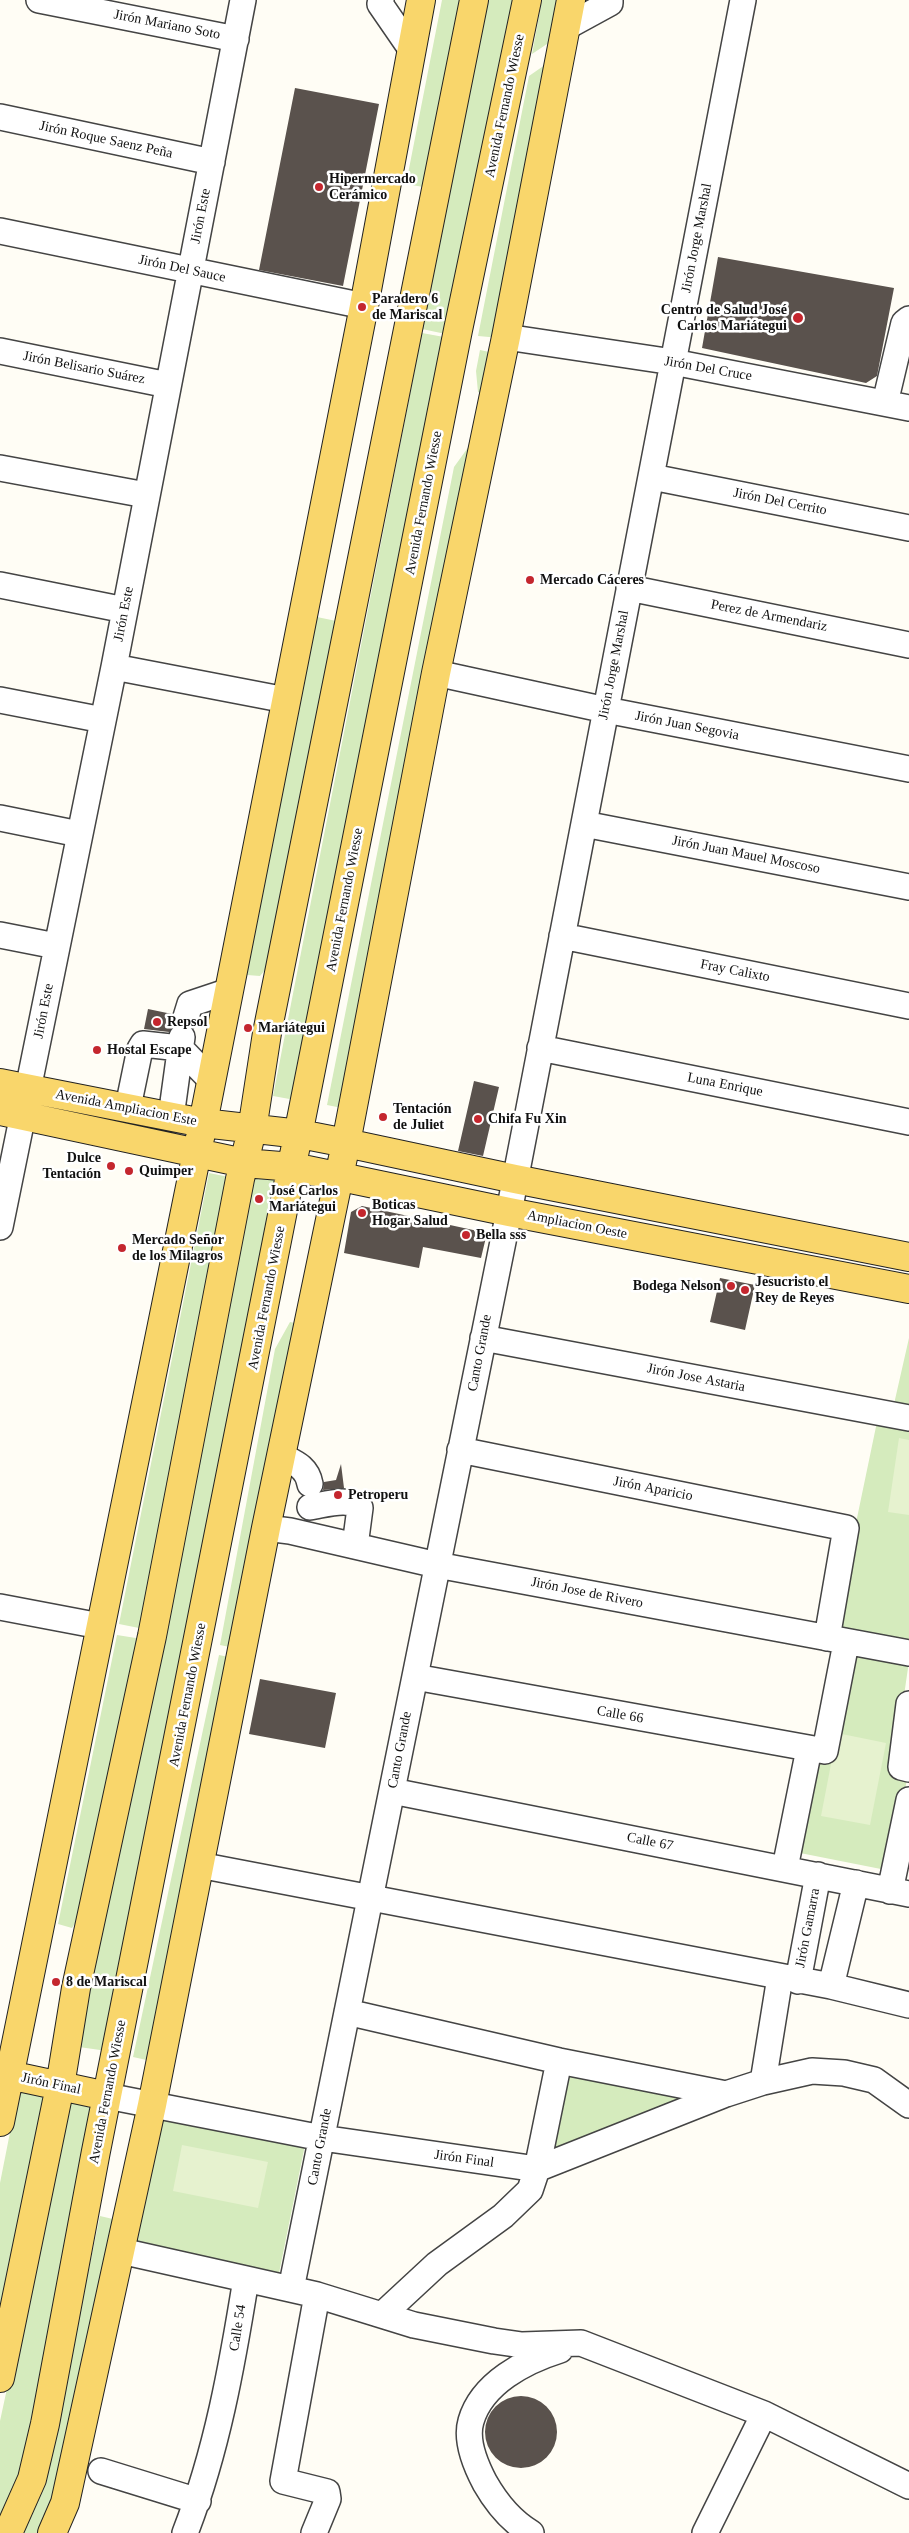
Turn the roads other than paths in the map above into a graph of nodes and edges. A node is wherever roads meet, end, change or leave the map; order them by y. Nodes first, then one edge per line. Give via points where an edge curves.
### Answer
1 (39, 0) edge
2 (243, 0) edge
3 (381, 0) edge
4 (421, 0) edge
5 (474, 0) edge
6 (527, 0) edge
7 (571, 0) edge
8 (610, 0) edge
9 (743, 0) edge
10 (236, 39) junction
11 (564, 39) junction
12 (411, 49) junction
13 (513, 68) junction
14 (0, 117) edge
15 (212, 162) junction
16 (0, 231) edge
17 (191, 271) junction
18 (364, 306) junction
19 (909, 319) edge
20 (506, 337) junction
21 (0, 351) edge
22 (673, 362) junction
23 (168, 385) junction
24 (885, 402) junction
25 (909, 408) edge
26 (0, 468) edge
27 (652, 477) junction
28 (146, 495) junction
29 (909, 528) edge
30 (0, 585) edge
31 (629, 588) junction
32 (125, 610) junction
33 (909, 644) edge
34 (114, 667) junction
35 (436, 673) junction
36 (0, 700) edge
37 (286, 700) junction
38 (606, 710) junction
39 (103, 720) junction
40 (909, 768) edge
41 (0, 818) edge
42 (584, 824) junction
43 (79, 834) junction
44 (909, 887) edge
45 (0, 935) edge
46 (562, 936) junction
47 (56, 946) junction
48 (229, 991) junction
49 (909, 1006) edge
50 (183, 1034) junction
51 (540, 1048) junction
52 (211, 1080) junction
53 (0, 1083) edge
54 (28, 1089) junction
55 (128, 1108) junction
56 (12, 1114) edge
57 (171, 1117) junction
58 (909, 1122) edge
59 (203, 1123) junction
60 (252, 1130) junction
61 (300, 1134) junction
62 (346, 1143) junction
63 (195, 1153) junction
64 (244, 1163) junction
65 (293, 1167) junction
66 (338, 1176) junction
67 (515, 1179) junction
68 (509, 1212) junction
69 (0, 1226) edge
70 (909, 1257) edge
71 (909, 1289) edge
72 (483, 1338) junction
73 (909, 1418) edge
74 (460, 1450) junction
75 (281, 1456) junction
76 (310, 1497) junction
77 (278, 1530) junction
78 (355, 1546) junction
79 (437, 1565) junction
80 (0, 1607) edge
81 (100, 1626) junction
82 (836, 1640) junction
83 (909, 1653) edge
84 (414, 1678) junction
85 (909, 1704) edge
86 (817, 1750) junction
87 (905, 1768) edge
88 (392, 1791) junction
89 (909, 1800) edge
90 (199, 1865) junction
91 (785, 1868) junction
92 (818, 1875) junction
93 (856, 1883) junction
94 (900, 1892) edge
95 (370, 1899) junction
96 (789, 1979) junction
97 (831, 1986) junction
98 (909, 2005) edge
99 (347, 2012) junction
100 (559, 2062) junction
101 (5, 2074) edge
102 (763, 2082) junction
103 (60, 2086) junction
104 (726, 2094) junction
105 (107, 2096) junction
106 (152, 2104) junction
107 (909, 2105) edge
108 (0, 2122) edge
109 (322, 2138) junction
110 (537, 2169) junction
111 (121, 2251) junction
112 (246, 2279) junction
113 (291, 2288) junction
114 (317, 2295) junction
115 (382, 2315) junction
116 (581, 2343) junction
117 (0, 2378) edge
118 (764, 2414) junction
119 (101, 2471) dead end
120 (909, 2486) edge
121 (198, 2501) junction
122 (8, 2533) edge
123 (52, 2533) edge
124 (185, 2533) edge
125 (314, 2533) edge
126 (531, 2533) edge
127 (705, 2533) edge

1 - 10 street, Jirón Mariano Soto
2 - 10 street, Jirón Este
3 - 12 street via 380,4
4 - 12 main road
5 - 60 main road via 269,1023
6 - 13 main road, Avenida Fernando Wiesse
7 - 11 main road
8 - 11 street
9 - 22 street, Jirón Jorge Marshal
10 - 15 street, Jirón Este
11 - 13 main road
11 - 20 main road
12 - 18 main road
13 - 61 main road, Avenida Fernando Wiesse via 458,330
14 - 15 street, Jirón Roque Saenz Peña
15 - 17 street, Jirón Este
16 - 17 street, Jirón Del Sauce
17 - 18 street, Jirón Del Sauce
17 - 23 street, Jirón Este
18 - 37 main road
19 - 24 street via 904,323
20 - 22 street, Jirón Del Cruce
20 - 35 main road
21 - 23 street, Jirón Belisario Suárez
22 - 24 street, Jirón Del Cruce
22 - 27 street, Jirón Jorge Marshal
23 - 28 street, Jirón Este
24 - 25 street, Jirón Del Cruce
26 - 28 street
27 - 29 street, Jirón Del Cerrito
27 - 31 street, Jirón Jorge Marshal
28 - 32 street, Jirón Este
30 - 32 street
31 - 33 street, Perez de Armendariz
31 - 38 street, Jirón Jorge Marshal
32 - 34 street, Jirón Este
34 - 37 street
34 - 39 street, Jirón Este
35 - 38 street, Jirón Juan Segovia
35 - 62 main road
36 - 39 street
37 - 48 main road
38 - 40 street, Jirón Juan Segovia
38 - 42 street, Jirón Jorge Marshal
39 - 43 street, Jirón Este
41 - 43 street
42 - 44 street, Jirón Juan Mauel Moscoso
42 - 46 street, Jirón Jorge Marshal
43 - 47 street, Jirón Este
45 - 47 street
46 - 49 street, Fray Calixto
46 - 51 street, Jirón Jorge Marshal
47 - 54 street, Jirón Este
48 - 50 street via 190,1004
48 - 52 main road
50 - 52 street
50 - 55 street via 143,1044 140,1048
50 - 57 street
51 - 58 street, Luna Enrique
51 - 67 street, Jirón Jorge Marshal
52 - 59 main road
53 - 54 main road, Avenida Ampliacion Este
54 - 55 main road, Avenida Ampliacion Este
54 - 56 street, Jirón Este
55 - 57 main road, Avenida Ampliacion Este
56 - 63 main road, Avenida Ampliacion Este
56 - 69 street, Jirón Este
57 - 59 main road, Avenida Ampliacion Este
59 - 60 main road, Avenida Ampliacion Este
59 - 63 main road
60 - 61 main road
60 - 64 main road
61 - 62 main road
61 - 65 main road, Avenida Fernando Wiesse
62 - 66 main road
62 - 67 main road
63 - 64 main road, Avenida Ampliacion Este
63 - 81 main road
64 - 65 main road, Ampliacion Oeste
64 - 103 main road via 152,1636 76,1988
65 - 66 main road, Ampliacion Oeste
65 - 105 main road, Avenida Fernando Wiesse
66 - 68 main road, Ampliacion Oeste
66 - 75 main road
67 - 68 street, Jirón Jorge Marshal
67 - 70 main road
68 - 71 main road, Ampliacion Oeste
68 - 72 street, Canto Grande
72 - 73 street, Jirón Jose Astaria
72 - 74 street, Canto Grande
74 - 79 street, Canto Grande
74 - 82 street, Jirón Aparicio via 846,1528
75 - 76 street via 304,1468 308,1474
75 - 77 main road
76 - 77 street
76 - 78 street via 346,1502 360,1508
77 - 78 street, Jirón Jose de Rivero
77 - 90 main road
78 - 79 street, Jirón Jose de Rivero
79 - 82 street, Jirón Jose de Rivero
79 - 84 street, Canto Grande
80 - 81 street
81 - 101 main road
82 - 83 street, Jirón Jose de Rivero
82 - 86 street
84 - 86 street, Calle 66
84 - 88 street, Canto Grande
85 - 87 street
86 - 91 street
88 - 91 street, Calle 67
88 - 95 street, Canto Grande
89 - 94 street
90 - 95 street
90 - 106 main road
91 - 92 street, Calle 67
92 - 93 street, Calle 67
92 - 96 street, Jirón Gamarra
93 - 94 street, Calle 67
93 - 97 street
95 - 96 street
95 - 99 street, Canto Grande
96 - 97 street
96 - 102 street, Jirón Gamarra
97 - 98 street
99 - 100 street
99 - 109 street, Canto Grande
100 - 104 street
100 - 110 street
101 - 103 main road, Jirón Final
101 - 108 main road
102 - 104 street, Jirón Final
102 - 107 street, Jirón Final via 812,2071 844,2073 874,2080
103 - 105 main road, Jirón Final
103 - 117 main road
104 - 110 street, Jirón Final
105 - 106 street, Jirón Final
105 - 122 main road, Avenida Fernando Wiesse via 45,2424 32,2479
106 - 109 street, Jirón Final
106 - 111 main road
109 - 110 street, Jirón Final
109 - 113 street, Canto Grande
110 - 115 street via 530,2190 503,2216 437,2264
111 - 112 street
111 - 123 main road via 65,2503
112 - 113 street
112 - 121 street, Calle 54 via 232,2367 212,2456
113 - 114 street
114 - 115 street
114 - 125 street via 283,2481 326,2491 328,2495
115 - 116 street via 494,2342 522,2345
116 - 118 street
116 - 126 street via 534,2358 505,2376 481,2400 470,2422 470,2445 480,2474 498,2505
118 - 120 street
118 - 127 street
119 - 121 street
121 - 124 street, Calle 54

